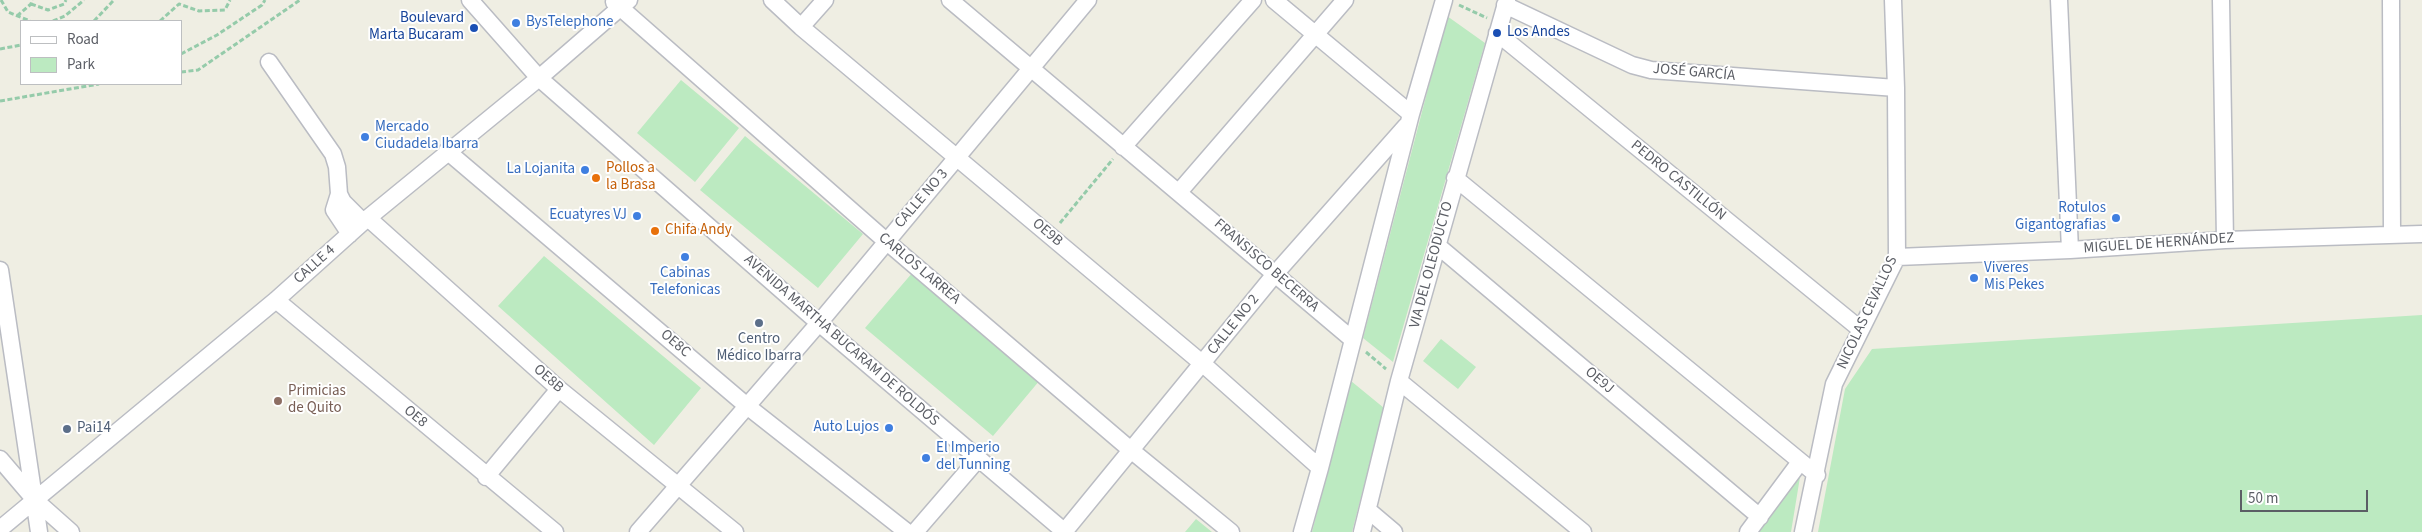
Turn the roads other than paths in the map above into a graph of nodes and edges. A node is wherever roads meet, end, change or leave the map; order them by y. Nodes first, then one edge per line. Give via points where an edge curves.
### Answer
1 (470, 0) edge
2 (772, 0) edge
3 (825, 0) edge
4 (950, 0) edge
5 (1088, 0) edge
6 (1253, 0) edge
7 (1274, 0) edge
8 (1345, 0) edge
9 (1893, 0) edge
10 (2059, 0) edge
11 (2221, 0) edge
12 (2391, 0) edge
13 (1450, 2) edge
14 (620, 3) edge
15 (1506, 3) edge
16 (801, 27) junction
17 (1498, 28) junction
18 (1316, 34) junction
19 (269, 62) dead end
20 (1032, 67) junction
21 (539, 78) junction
22 (1896, 88) junction
23 (1410, 118) junction
24 (1123, 147) junction
25 (448, 151) junction
26 (958, 157) junction
27 (1455, 178) junction
28 (1179, 192) junction
29 (339, 194) junction
30 (366, 220) junction
31 (350, 234) junction
32 (2422, 234) edge
33 (2392, 235) junction
34 (2225, 240) junction
35 (886, 241) junction
36 (1438, 246) junction
37 (2070, 250) junction
38 (1897, 256) junction
39 (0, 270) edge
40 (1275, 274) junction
41 (276, 300) junction
42 (819, 323) junction
43 (1860, 330) junction
44 (1353, 340) junction
45 (1204, 364) junction
46 (1399, 381) junction
47 (559, 389) junction
48 (747, 406) junction
49 (1132, 451) junction
50 (0, 459) edge
51 (978, 459) junction
52 (1800, 462) junction
53 (1320, 468) junction
54 (1817, 475) junction
55 (486, 477) junction
56 (678, 485) junction
57 (35, 500) junction
58 (1368, 510) junction
59 (1760, 517) junction
60 (0, 529) edge
61 (906, 531) edge
62 (39, 532) edge
63 (71, 532) edge
64 (555, 532) edge
65 (638, 532) edge
66 (736, 532) edge
67 (1065, 532) edge
68 (1231, 532) edge
69 (1302, 532) edge
70 (1362, 532) edge
71 (1394, 532) edge
72 (1583, 532) edge
73 (1748, 532) edge
74 (1803, 532) edge

1 - 21 street, AVENIDA MARTHA BUCARAM DE ROLDÓS
2 - 16 street, OE9B
3 - 16 street
4 - 20 street, FRANSISCO BECERRA
5 - 20 street, CALLE NO 3
6 - 24 street
7 - 18 street
8 - 18 street
9 - 22 street, NICOLAS CEVALLOS
10 - 37 street
11 - 34 street
12 - 33 street
13 - 23 street
14 - 21 street, CALLE 4
14 - 35 street, CARLOS LARREA
15 - 17 street, VIA DEL OLEODUCTO
15 - 22 street, JOSÉ GARCÍA via 1632,65 1651,70
16 - 26 street, OE9B
17 - 27 street, VIA DEL OLEODUCTO
17 - 43 street, PEDRO CASTILLÓN
18 - 23 street
18 - 28 street
19 - 29 street via 333,154
20 - 24 street, FRANSISCO BECERRA
20 - 26 street, CALLE NO 3
21 - 25 street, CALLE 4
21 - 42 street, AVENIDA MARTHA BUCARAM DE ROLDÓS
22 - 38 street, NICOLAS CEVALLOS
23 - 40 street, CALLE NO 2
23 - 44 street
24 - 28 street, FRANSISCO BECERRA
25 - 30 street, CALLE 4
25 - 48 street, OE8C
26 - 35 street, CALLE NO 3
26 - 45 street, OE9B
27 - 36 street, VIA DEL OLEODUCTO
27 - 52 street
28 - 40 street, FRANSISCO BECERRA
29 - 30 street, OE8B via 343,202
29 - 31 street via 334,210
30 - 31 street, CALLE 4
30 - 47 street, OE8B
31 - 41 street, CALLE 4
32 - 33 street, MIGUEL DE HERNÁNDEZ
33 - 34 street, MIGUEL DE HERNÁNDEZ
34 - 37 street, MIGUEL DE HERNÁNDEZ
35 - 42 street, CALLE NO 3
35 - 49 street, CARLOS LARREA
36 - 46 street, VIA DEL OLEODUCTO
36 - 59 street, OE9J
37 - 38 street, MIGUEL DE HERNÁNDEZ
38 - 43 street, NICOLAS CEVALLOS
39 - 57 street
40 - 44 street, FRANSISCO BECERRA
40 - 45 street, CALLE NO 2
41 - 55 street, OE8
41 - 57 street, CALLE 4
42 - 48 street, CALLE NO 3
42 - 51 street, AVENIDA MARTHA BUCARAM DE ROLDÓS
43 - 54 street, NICOLAS CEVALLOS via 1834,384
44 - 53 street
45 - 49 street, CALLE NO 2
45 - 53 street, OE9B
46 - 58 street, VIA DEL OLEODUCTO
46 - 72 street
47 - 55 street
47 - 56 street, OE8B
48 - 56 street, CALLE NO 3
48 - 61 street, OE8C
49 - 67 street, CALLE NO 2
49 - 68 street, CARLOS LARREA
50 - 57 street
51 - 61 street
51 - 67 street, AVENIDA MARTHA BUCARAM DE ROLDÓS
52 - 54 street
52 - 59 street
53 - 69 street
54 - 74 street, NICOLAS CEVALLOS
55 - 64 street, OE8
56 - 65 street, CALLE NO 3
56 - 66 street, OE8B
57 - 60 street, CALLE 4
57 - 62 street
57 - 63 street
58 - 70 street, VIA DEL OLEODUCTO
58 - 71 street
59 - 73 street

